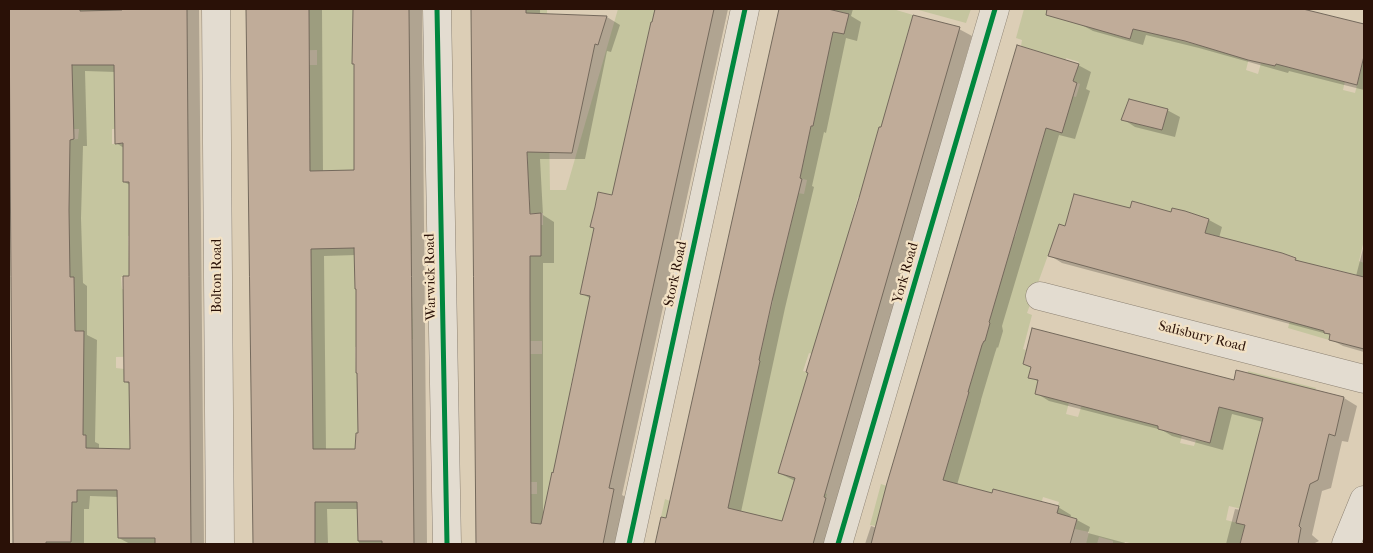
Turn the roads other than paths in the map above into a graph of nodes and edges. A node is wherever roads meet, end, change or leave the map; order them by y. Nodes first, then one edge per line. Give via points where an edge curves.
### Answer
1 (216, 9) edge
2 (437, 9) edge
3 (745, 9) edge
4 (995, 9) edge
5 (1040, 296) dead end
6 (1364, 379) edge
7 (1364, 500) edge
8 (220, 544) edge
9 (447, 544) edge
10 (628, 544) edge
11 (838, 544) edge
12 (1346, 544) edge

1 - 8 street, Bolton Road
2 - 9 street, Warwick Road
3 - 10 street, Stork Road
4 - 11 street, York Road
5 - 6 street, Salisbury Road
7 - 12 street

